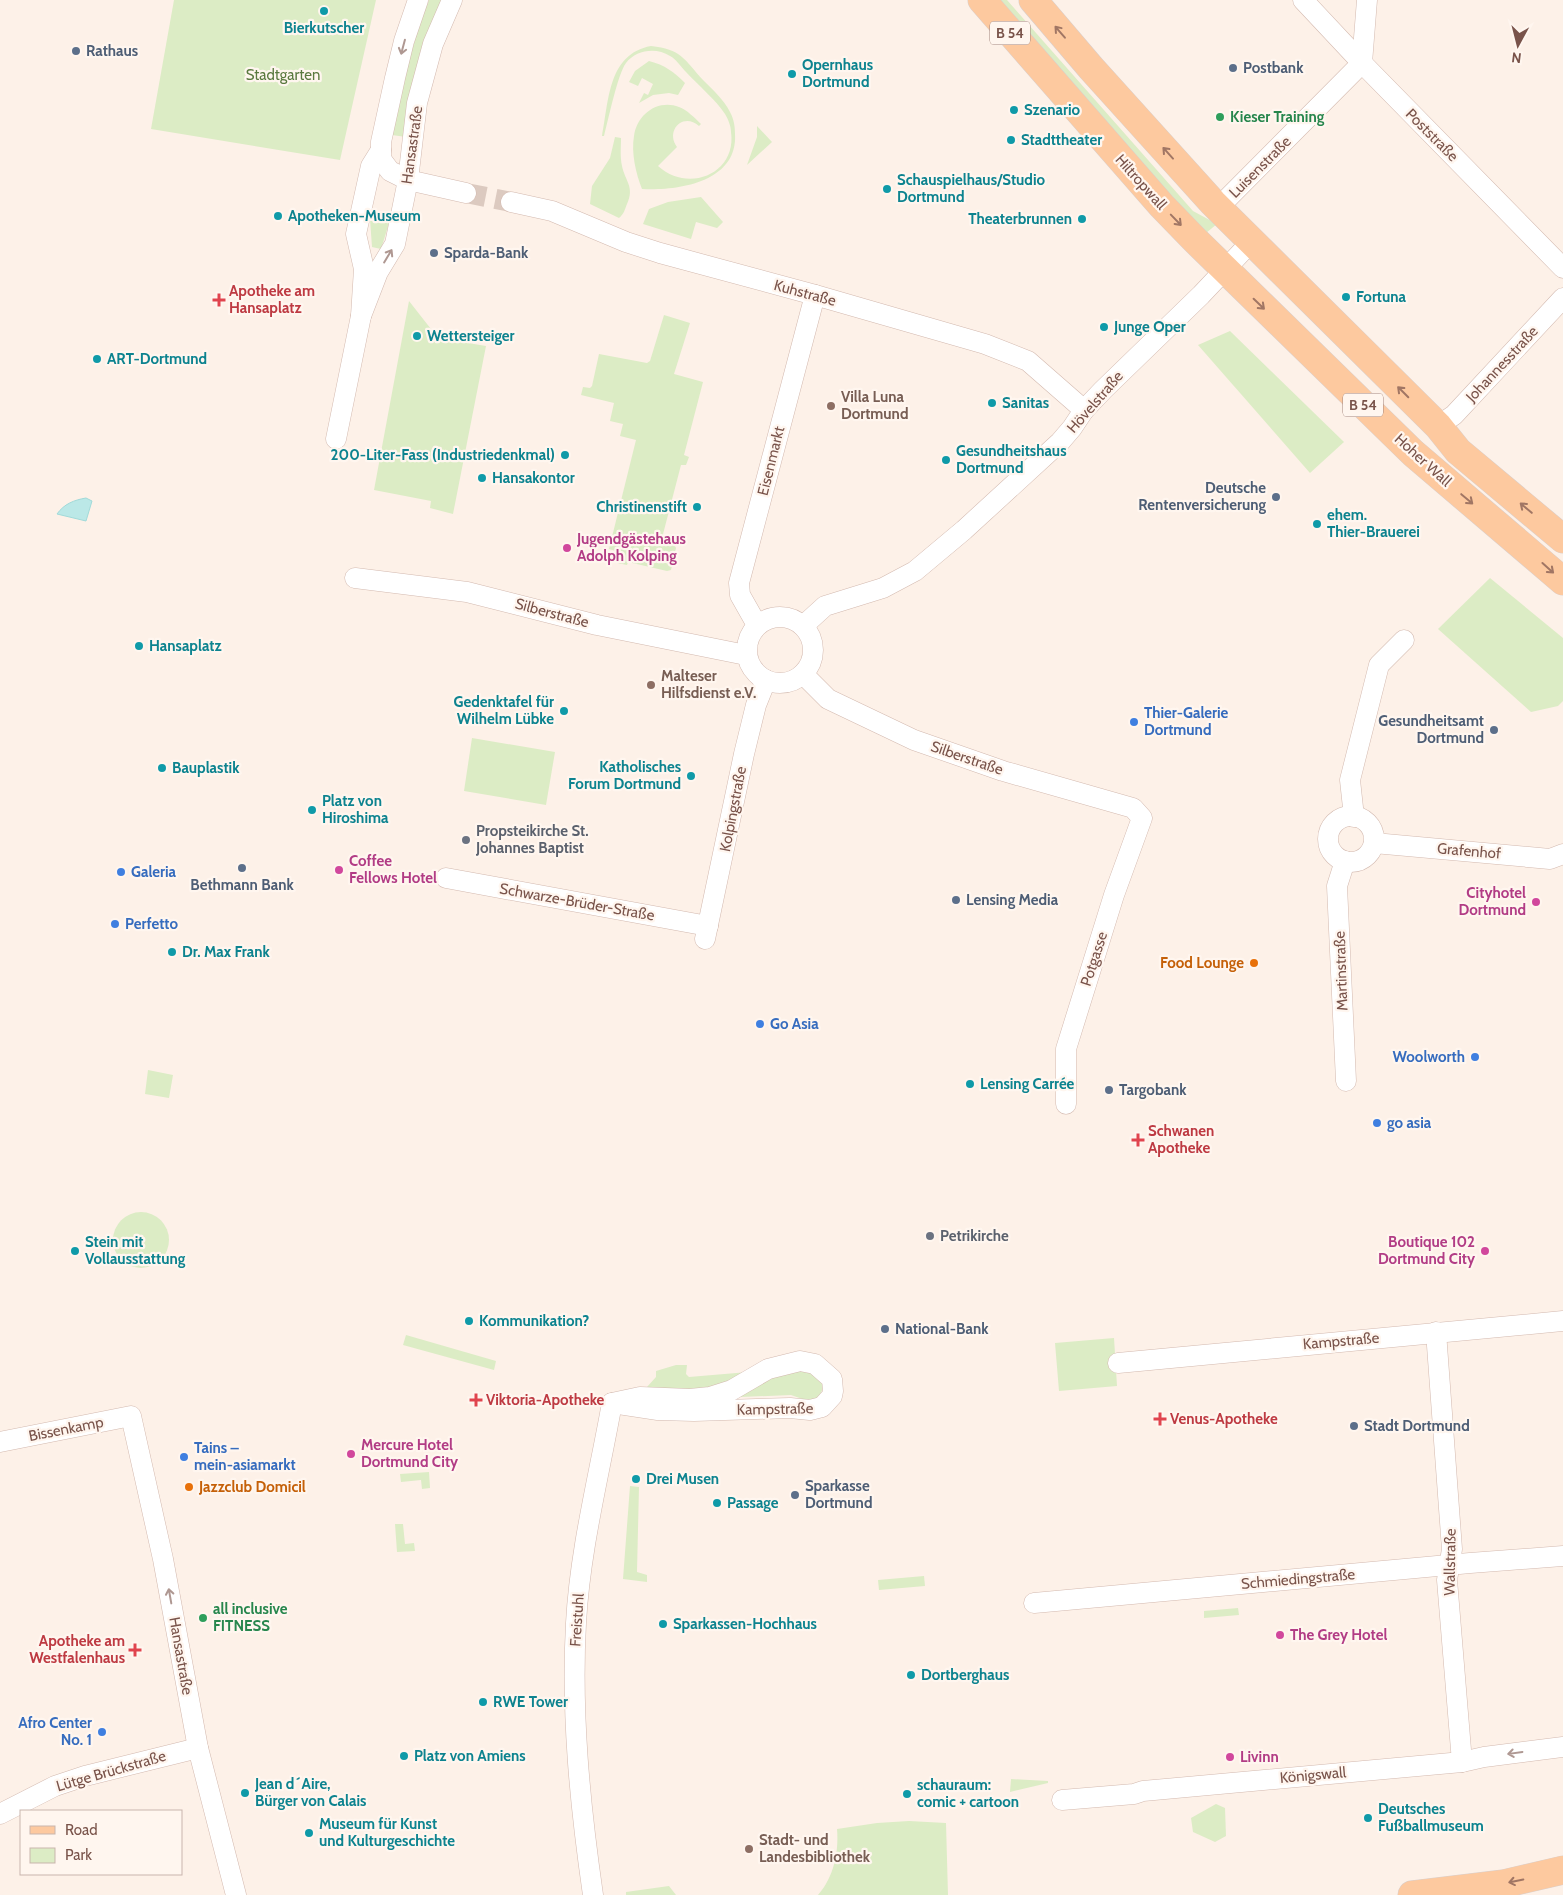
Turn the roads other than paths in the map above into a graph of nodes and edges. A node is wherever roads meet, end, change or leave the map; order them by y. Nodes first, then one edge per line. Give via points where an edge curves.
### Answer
1 (418, 0) edge
2 (452, 0) edge
3 (982, 0) edge
4 (1033, 0) edge
5 (1303, 0) edge
6 (1367, 0) edge
7 (1362, 63) junction
8 (381, 150) junction
9 (399, 176) junction
10 (466, 193) tunnel mouth
11 (511, 202) tunnel mouth
12 (1218, 208) junction
13 (1252, 242) junction
14 (1563, 268) edge
15 (1224, 270) junction
16 (815, 295) junction
17 (1558, 304) edge
18 (360, 316) junction
19 (1084, 410) junction
20 (1438, 426) junction
21 (336, 439) dead end
22 (1563, 539) edge
23 (356, 578) dead end
24 (1563, 581) edge
25 (757, 625) junction
26 (803, 626) junction
27 (1404, 640) dead end
28 (746, 655) junction
29 (803, 674) junction
30 (766, 680) junction
31 (1354, 817) junction
32 (1142, 818) joint
33 (1374, 843) junction
34 (1563, 854) edge
35 (1345, 861) junction
36 (446, 878) dead end
37 (707, 932) joint
38 (1346, 1081) dead end
39 (1066, 1104) dead end
40 (1563, 1321) edge
41 (1436, 1332) junction
42 (1118, 1363) dead end
43 (612, 1403) junction
44 (131, 1416) joint
45 (0, 1442) edge
46 (1563, 1556) edge
47 (1449, 1565) junction
48 (1034, 1603) dead end
49 (1563, 1747) edge
50 (198, 1748) junction
51 (1462, 1762) junction
52 (1062, 1800) dead end
53 (1, 1810) edge
54 (585, 1840) junction
55 (1563, 1870) edge
56 (236, 1895) edge
57 (579, 1895) edge
58 (593, 1895) edge
59 (1412, 1895) edge

1 -> 8 street, Hansastraße via 404,41
2 - 9 street, Hansastraße via 433,44
3 -> 15 main road, Hiltropwall / B 54 via 1162,206
12 -> 4 main road, B 54
5 - 7 street, Poststraße
6 - 7 street
7 - 12 street, Luisenstraße
7 - 14 street, Poststraße
8 - 9 street, Hansastraße via 381,159
8 - 18 street, Hansastraße via 371,166 356,234 364,269
9 - 10 street
18 -> 9 street, Hansastraße via 378,272 395,244
11 - 16 street, Kuhstraße via 552,211 660,253
12 - 13 main road, B 54
13 - 15 street, Hövelstraße
20 -> 13 main road, Hoher Wall / B 54
15 - 19 street, Hövelstraße
15 -> 24 main road, Hoher Wall / B 54 via 1413,453
16 - 19 street, Kuhstraße via 985,344 1028,361
16 - 25 street, Eisenmarkt via 739,583 740,595
17 - 20 street, Johannesstraße via 1454,414
18 - 21 street, Hansastraße
19 - 26 street, Hövelstraße via 1060,442 916,571 892,584 825,606
22 -> 20 main road, Hoher Wall / B 54 via 1458,451
23 - 28 street, Silberstraße via 467,592 597,624
25 - 26 street via 770,618 785,617
25 - 28 street via 746,644
26 - 29 street via 811,640 813,655
27 - 31 street via 1379,665 1350,780
28 - 30 street via 753,670
29 - 30 street via 781,683
29 - 32 street, Silberstraße via 828,699 914,740 1003,771 1133,808
30 - 37 street, Kolpingstraße via 749,734
31 - 33 street via 1370,827
31 - 35 street via 1339,820 1329,839 1333,853
32 - 39 street, Potgasse via 1114,895 1066,1049
33 - 34 street, Grafenhof via 1550,859
33 - 35 street via 1365,857
35 - 38 street, Martinstraße via 1337,886
36 - 37 street, Schwarze-Brüder-Straße
40 - 41 street, Kampstraße
41 - 42 street, Kampstraße
41 - 47 street, Wallstraße via 1452,1548
43 - 43 street, Kampstraße via 658,1410 810,1410 828,1402 833,1386 832,1379 820,1367 800,1361 768,1369 732,1390 710,1397 640,1397
43 - 54 street, Freistuhl via 588,1519 576,1622 575,1715
44 - 45 street, Bissenkamp
50 -> 44 street, Hansastraße via 163,1558
46 - 47 street, Schmiedingstraße
47 - 48 street, Schmiedingstraße
47 - 51 street, Wallstraße via 1447,1580
49 -> 51 street, Königswall
50 - 53 street, Lütge Brückstraße via 84,1776
50 - 56 street, Hansastraße
51 - 52 street, Königswall
54 - 57 street, Freistuhl
54 - 58 street, Freistuhl
55 -> 59 main road via 1503,1884

